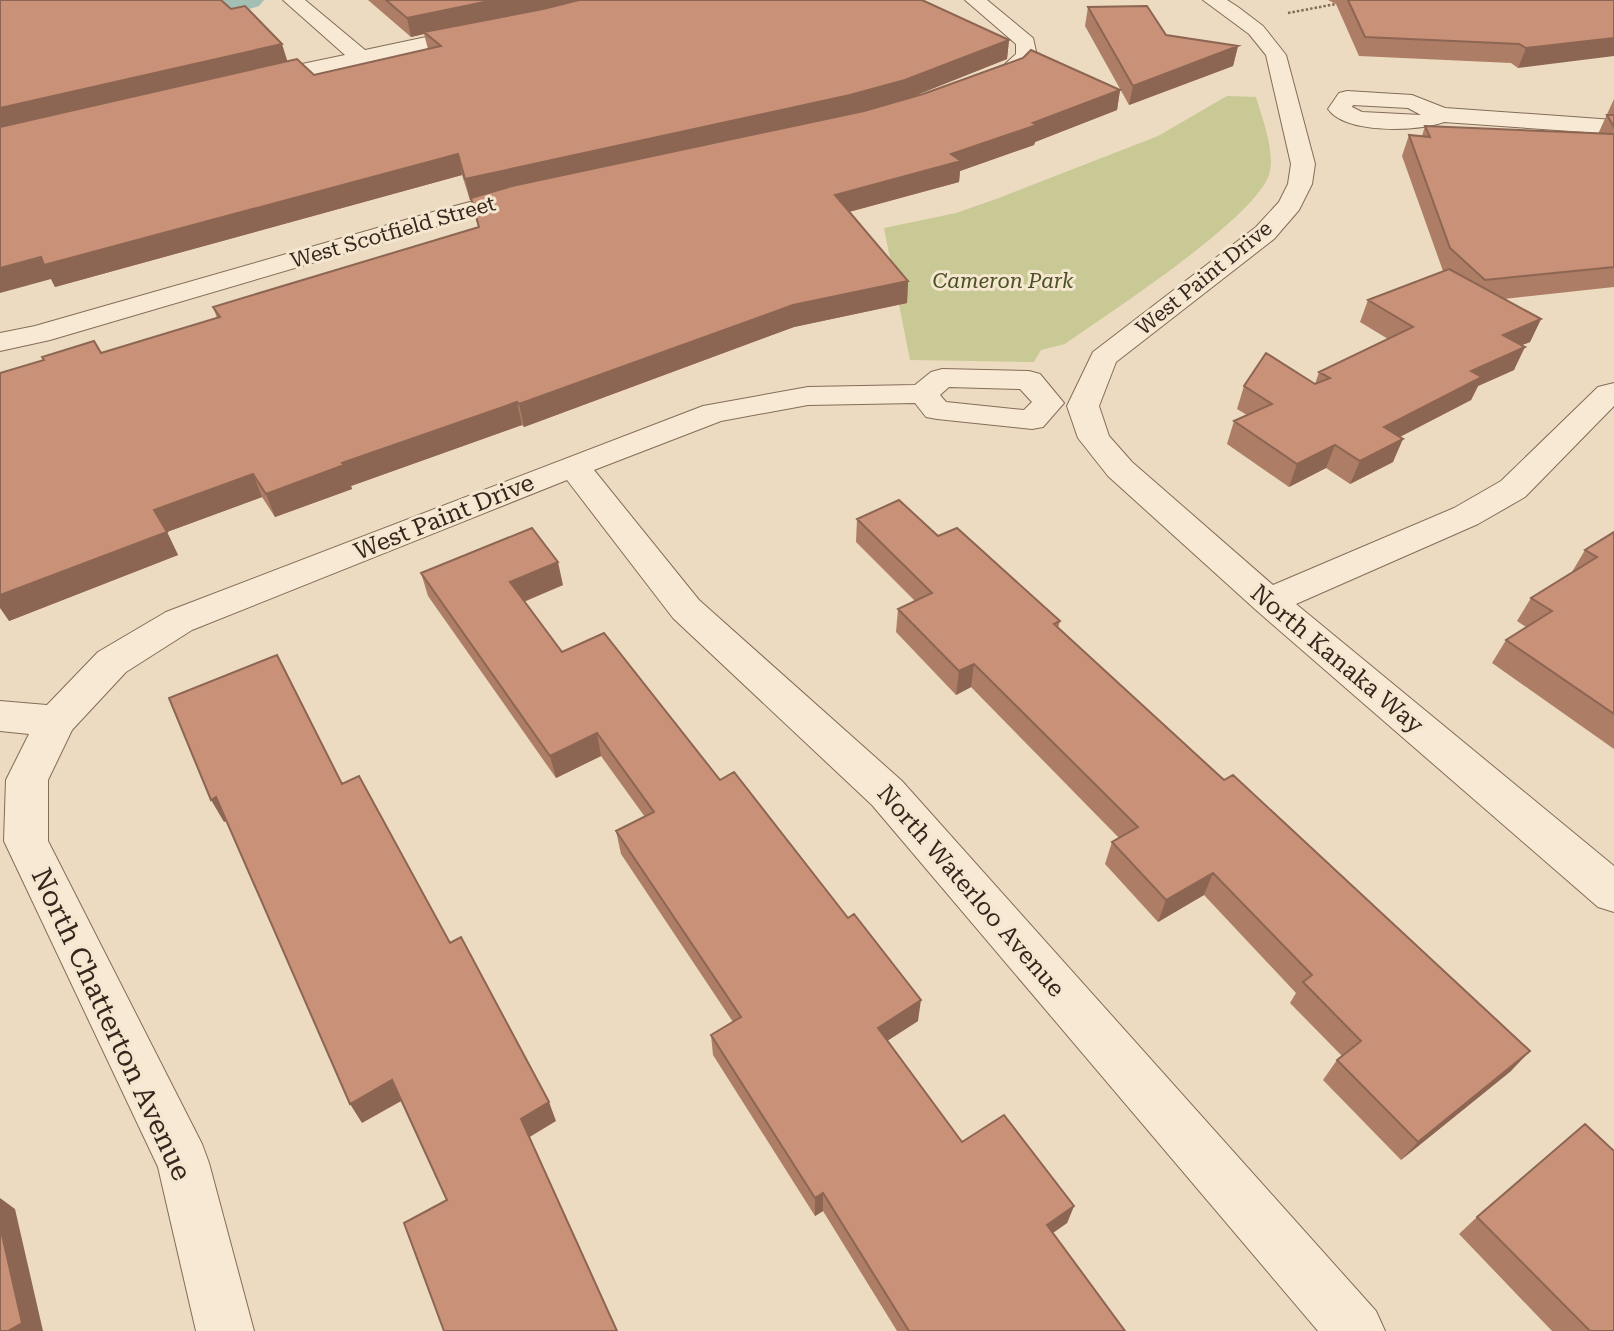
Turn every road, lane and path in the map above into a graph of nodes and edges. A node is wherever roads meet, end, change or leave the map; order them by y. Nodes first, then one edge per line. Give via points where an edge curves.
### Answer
1 (293, 0) edge
2 (1213, 0) edge
3 (1002, 1) edge
4 (1350, 1) edge
5 (977, 2) edge
6 (1246, 19) junction
7 (493, 29) edge
8 (359, 56) junction
9 (242, 84) edge
10 (963, 88) edge
11 (1289, 106) junction
12 (1614, 127) edge
13 (550, 190) edge
14 (0, 342) edge
15 (1614, 392) edge
16 (1066, 405) junction
17 (573, 466) junction
18 (1269, 601) junction
19 (0, 716) edge
20 (56, 721) junction
21 (1614, 893) edge
22 (225, 1331) edge
23 (1356, 1331) edge

1 - 8 street
2 - 6 street, West Paint Drive
3 - 5 street
4 - 6 path
5 - 10 street via 1026,42 1027,56 1012,70
6 - 11 street, West Paint Drive via 1276,55
7 - 8 street
8 - 9 street
11 - 12 street via 1339,109 1347,98 1412,102 1441,115
11 - 16 street, West Paint Drive via 1303,164 1290,205 1265,233 1103,358
13 - 14 street, West Scotfield Street
15 - 18 street via 1513,489 1466,516
16 - 17 street, West Paint Drive via 1031,420 937,410 923,394 808,396 714,413
16 - 18 street, North Kanaka Way via 1120,470
17 - 20 street, West Paint Drive via 179,621 112,662
17 - 23 street, North Waterloo Avenue via 686,609 887,793
18 - 21 street, North Kanaka Way
19 - 20 street
20 - 22 street, North Chatterton Avenue via 27,780 26,841 183,1163

